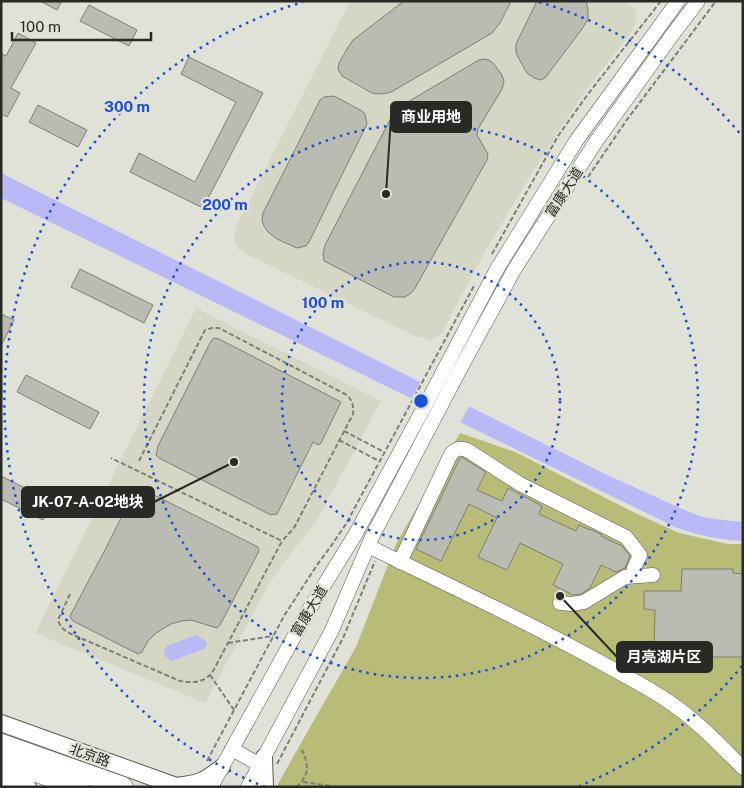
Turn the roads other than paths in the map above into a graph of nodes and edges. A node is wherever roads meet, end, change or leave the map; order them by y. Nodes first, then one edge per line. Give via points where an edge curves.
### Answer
1 (678, 1) edge
2 (698, 1) edge
3 (368, 546) junction
4 (400, 562) junction
5 (653, 575) dead end
6 (632, 576) junction
7 (560, 603) dead end
8 (1, 723) edge
9 (1, 744) edge
10 (232, 749) junction
11 (1, 759) edge
12 (262, 761) junction
13 (222, 767) junction
14 (743, 768) edge
15 (1, 777) edge
16 (177, 786) edge
17 (28, 787) edge
18 (78, 787) edge
19 (123, 787) edge
20 (211, 787) edge
21 (248, 787) edge
22 (265, 787) edge

1 - 10 street, 富康大道 via 571,149 497,269 355,535 310,608
2 - 3 street, 富康大道 via 595,143 514,270
3 - 4 street
3 - 12 street, 富康大道 via 332,630
4 - 6 street via 451,454 461,448 520,484 626,537 640,555
4 - 14 street via 567,644 665,700 687,715
5 - 6 street
6 - 7 street via 584,602
8 - 16 main road, 北京路
9 - 19 highway
10 - 12 street
10 - 13 street, 富康大道
11 - 18 highway
12 - 21 street, 富康大道
12 - 22 main road
13 - 16 main road via 198,783
13 - 20 street, 富康大道
15 - 17 main road

